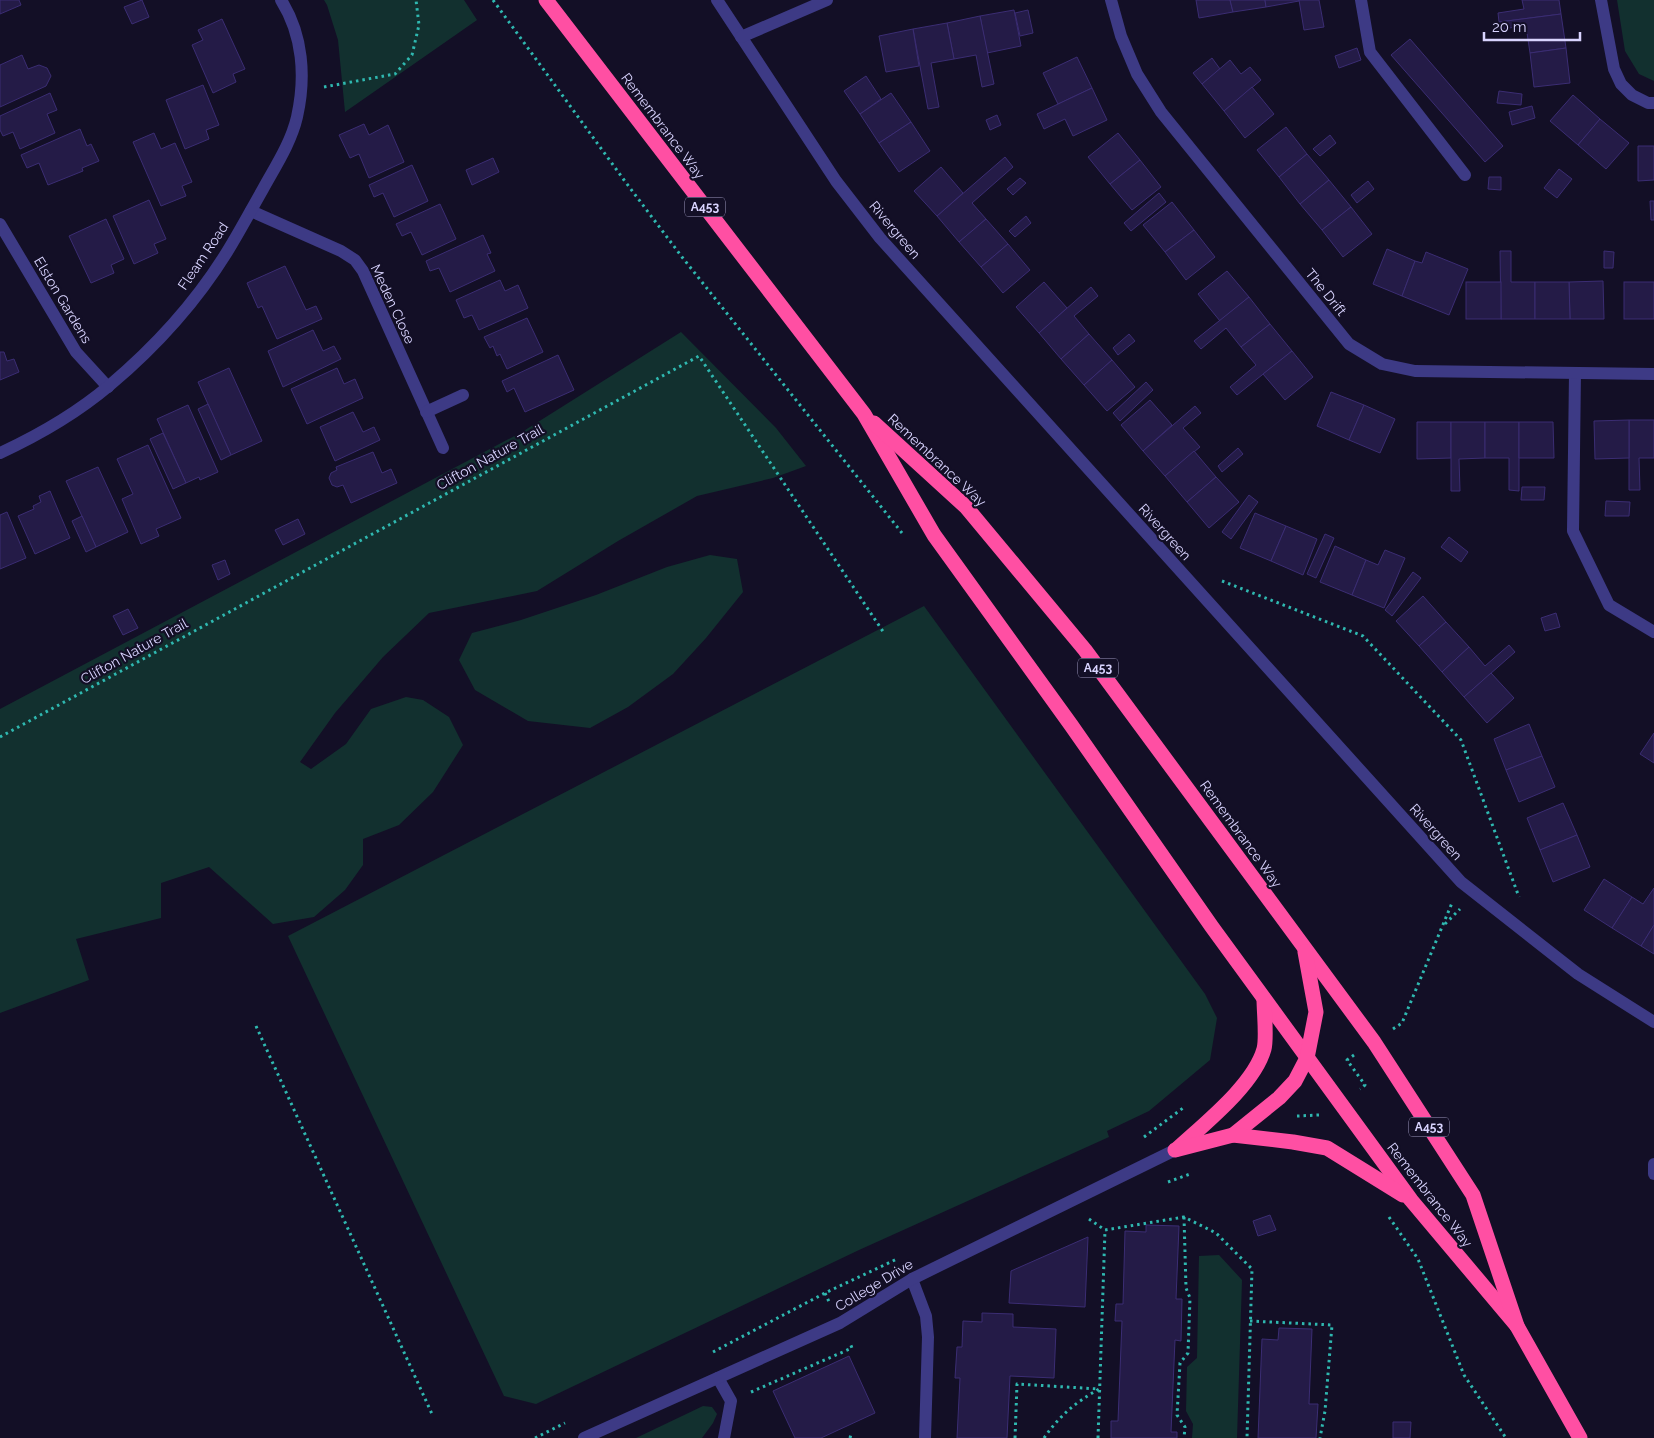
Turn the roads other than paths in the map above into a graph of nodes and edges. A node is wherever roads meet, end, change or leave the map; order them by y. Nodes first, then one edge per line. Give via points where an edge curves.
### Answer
1 (281, 0) edge
2 (546, 0) edge
3 (717, 0) edge
4 (827, 0) edge
5 (1111, 0) edge
6 (1361, 0) edge
7 (1601, 0) edge
8 (742, 37) junction
9 (1654, 103) edge
10 (1465, 175) dead end
11 (251, 211) junction
12 (0, 224) edge
13 (1575, 373) junction
14 (1654, 374) edge
15 (108, 387) junction
16 (463, 395) dead end
17 (426, 412) junction
18 (864, 414) junction
19 (443, 448) dead end
20 (0, 453) edge
21 (1654, 632) edge
22 (1304, 948) junction
23 (1264, 999) junction
24 (1654, 1022) edge
25 (1307, 1058) junction
26 (1233, 1135) junction
27 (1176, 1150) junction
28 (1654, 1164) edge
29 (1654, 1174) edge
30 (1411, 1200) junction
31 (912, 1279) junction
32 (1517, 1326) junction
33 (718, 1378) junction
34 (584, 1438) edge
35 (724, 1438) edge
36 (925, 1438) edge
37 (1580, 1438) edge

1 - 11 street, Fleam Road via 290,15 298,41 301,92 296,119 282,154
2 - 18 highway, Remembrance Way / A453
3 - 8 street, Rivergreen
4 - 8 street
5 - 13 street, The Drift via 1137,74 1161,112 1349,344 1382,364 1415,372
6 - 10 street via 1370,52
7 - 9 street via 1614,69 1621,84 1632,95
8 - 24 street, Rivergreen via 836,181 880,238 1460,882 1578,974
11 - 15 street, Fleam Road via 200,291 140,359
11 - 17 street, Meden Close via 355,260 363,271
12 - 15 street, Elston Gardens via 76,352
13 - 14 street, The Drift
13 - 21 street via 1573,531 1609,605
15 - 20 street, Fleam Road via 63,419
16 - 17 street
17 - 19 street, Meden Close
18 - 22 highway, Remembrance Way / A453 via 966,507 1085,650
18 - 23 highway, Remembrance Way / A453 via 934,535
22 - 25 highway via 1316,1012
22 - 32 highway, Remembrance Way / A453 via 1374,1042 1473,1195
23 - 25 highway, Remembrance Way / A453
23 - 27 highway via 1265,1048 1255,1070 1238,1092
25 - 26 highway via 1295,1081 1279,1098
25 - 30 highway, Remembrance Way / A453
26 - 27 highway
26 - 30 highway via 1328,1148
27 - 31 street, College Drive
28 - 29 street
30 - 32 highway, Remembrance Way / A453
31 - 33 street, College Drive via 840,1323
31 - 36 street via 926,1316 928,1337
32 - 37 highway, Remembrance Way / A453
33 - 34 street, College Drive
33 - 35 street via 731,1401

